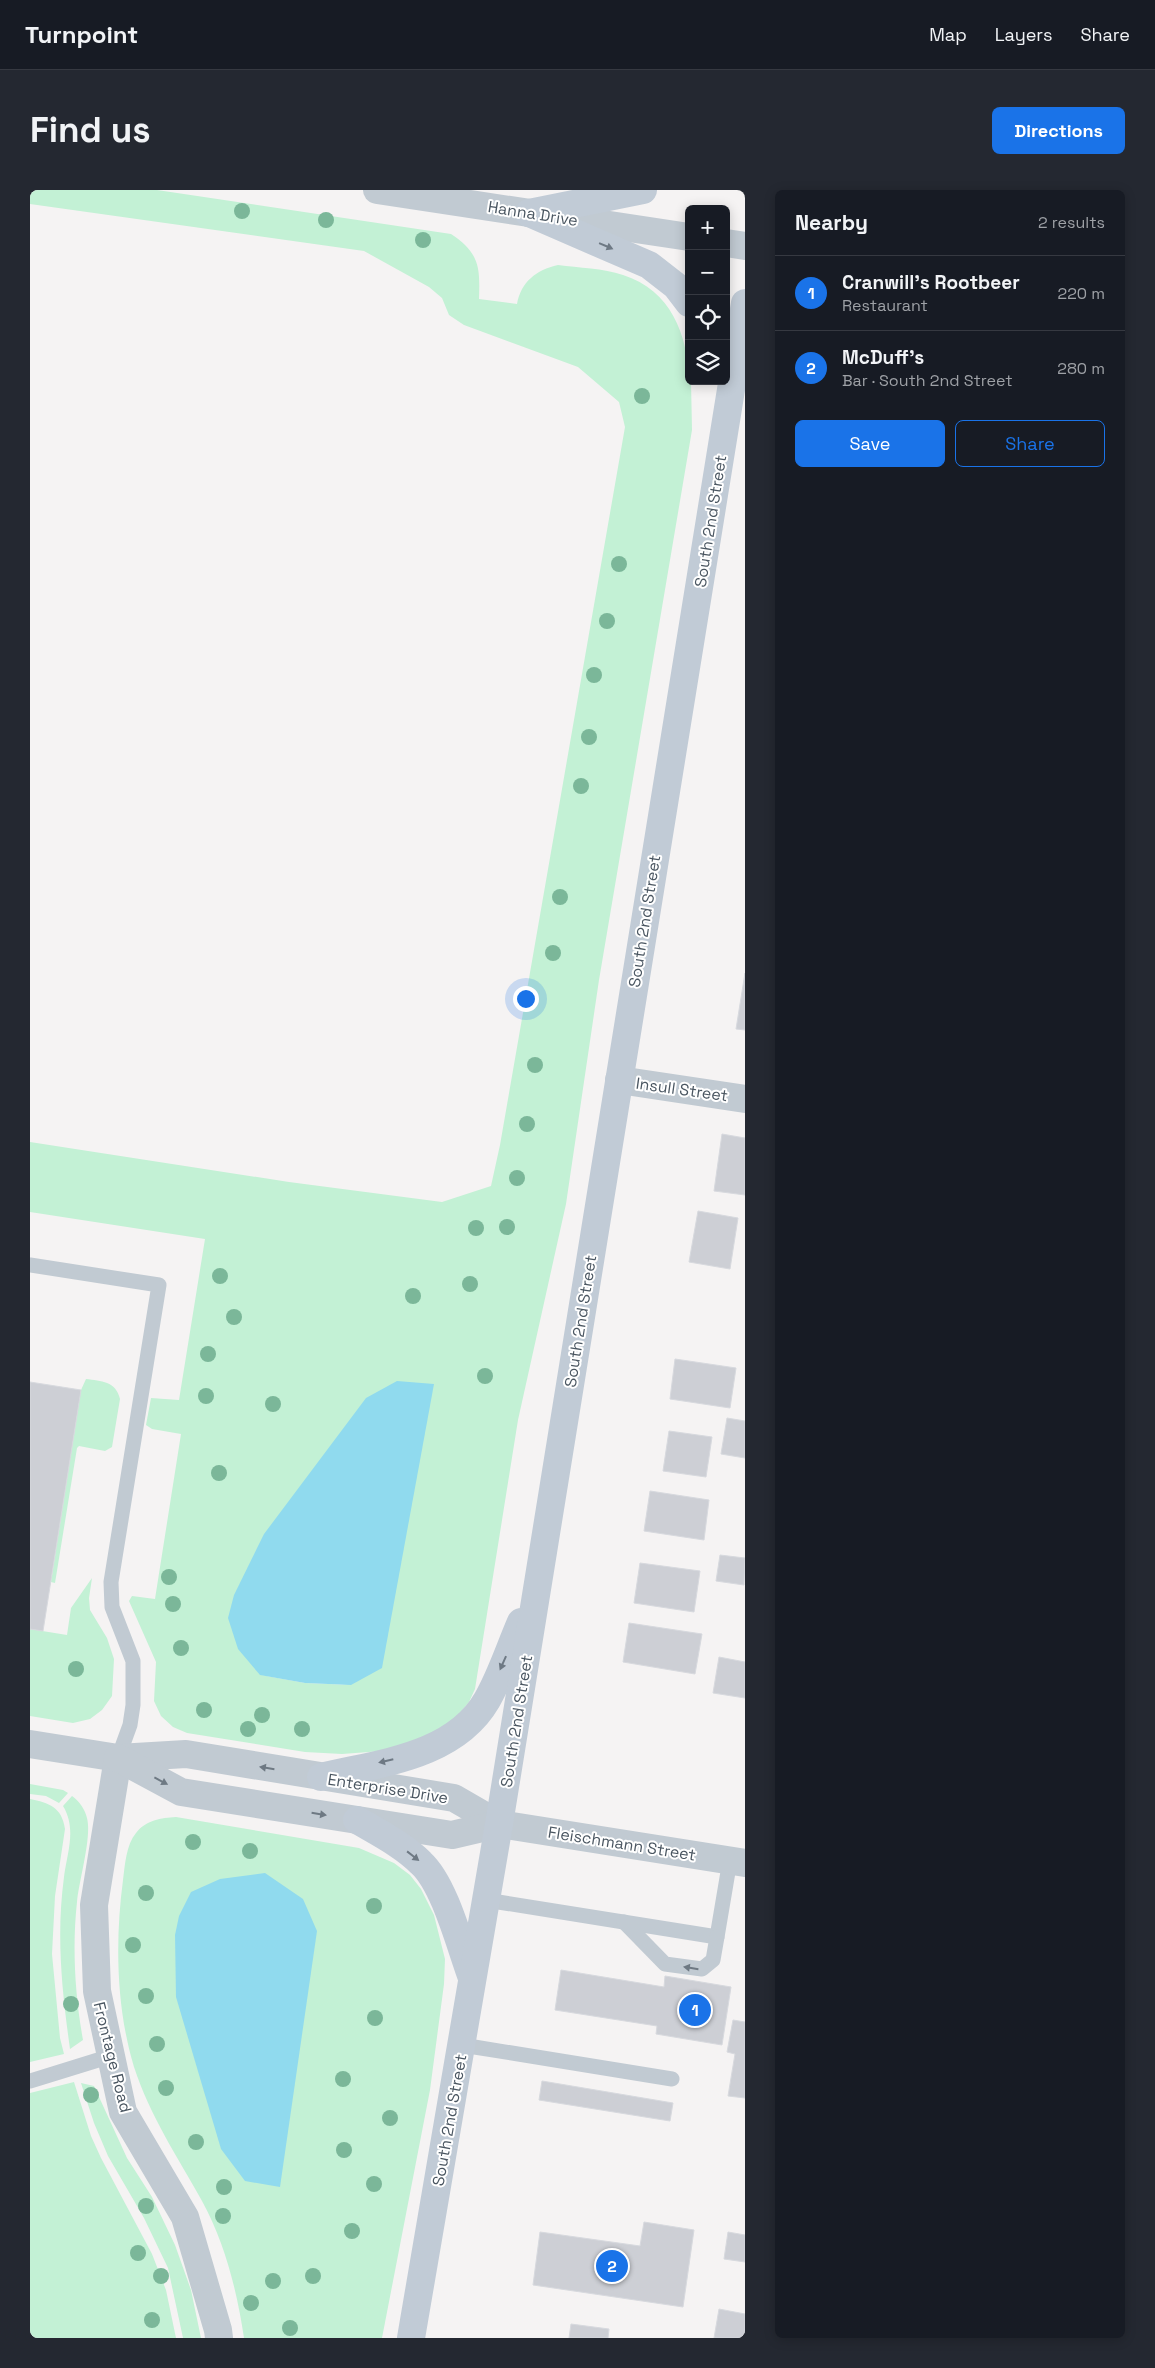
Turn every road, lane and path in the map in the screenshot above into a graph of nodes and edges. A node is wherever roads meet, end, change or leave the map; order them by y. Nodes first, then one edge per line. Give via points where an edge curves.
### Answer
1 (377, 190) edge
2 (643, 190) edge
3 (529, 213) junction
4 (685, 236) edge
5 (730, 244) edge
6 (745, 246) edge
7 (685, 298) edge
8 (745, 303) edge
9 (713, 385) edge
10 (722, 445) junction
11 (619, 1080) junction
12 (745, 1099) edge
13 (30, 1265) edge
14 (537, 1586) junction
15 (30, 1744) edge
16 (118, 1758) junction
17 (321, 1777) junction
18 (357, 1820) junction
19 (499, 1824) junction
20 (738, 1862) edge
21 (486, 1900) junction
22 (624, 1922) junction
23 (717, 1937) junction
24 (472, 1978) junction
25 (462, 2045) junction
26 (111, 2056) junction
27 (672, 2079) dead end
28 (30, 2081) edge
29 (219, 2338) edge
30 (410, 2338) edge

1 - 3 street, Hanna Drive
2 - 3 main road
3 - 4 street, Hanna Drive
3 -> 7 main road via 649,265 676,286
5 - 6 street
8 - 10 main road, South 2nd Street
9 - 10 main road
10 - 11 main road, South 2nd Street
11 - 12 street, Insull Street
11 - 14 main road, South 2nd Street
13 - 16 lane via 159,1285 111,1582 112,1607 134,1661 130,1725
14 -> 17 main road via 487,1701 468,1723 448,1739 420,1753
14 - 19 main road, South 2nd Street
15 - 16 street, Enterprise Drive
17 -> 16 street, Enterprise Drive via 186,1754
16 -> 18 street, Enterprise Drive via 181,1792
16 - 26 street, Frontage Road via 94,1905 97,1991
17 - 19 street, Enterprise Drive via 454,1798
18 - 19 street, Enterprise Drive via 452,1835
18 -> 24 main road via 422,1863 438,1884
19 - 20 street, Fleischmann Street
19 - 21 main road, South 2nd Street
20 - 23 lane
21 - 22 lane
21 - 24 main road, South 2nd Street
22 - 23 lane
23 -> 22 lane via 713,1960 702,1970 665,1964
24 - 25 main road, South 2nd Street
25 - 27 lane
25 - 30 main road, South 2nd Street
26 - 28 lane
26 - 29 street, Frontage Road via 123,2112 185,2218

